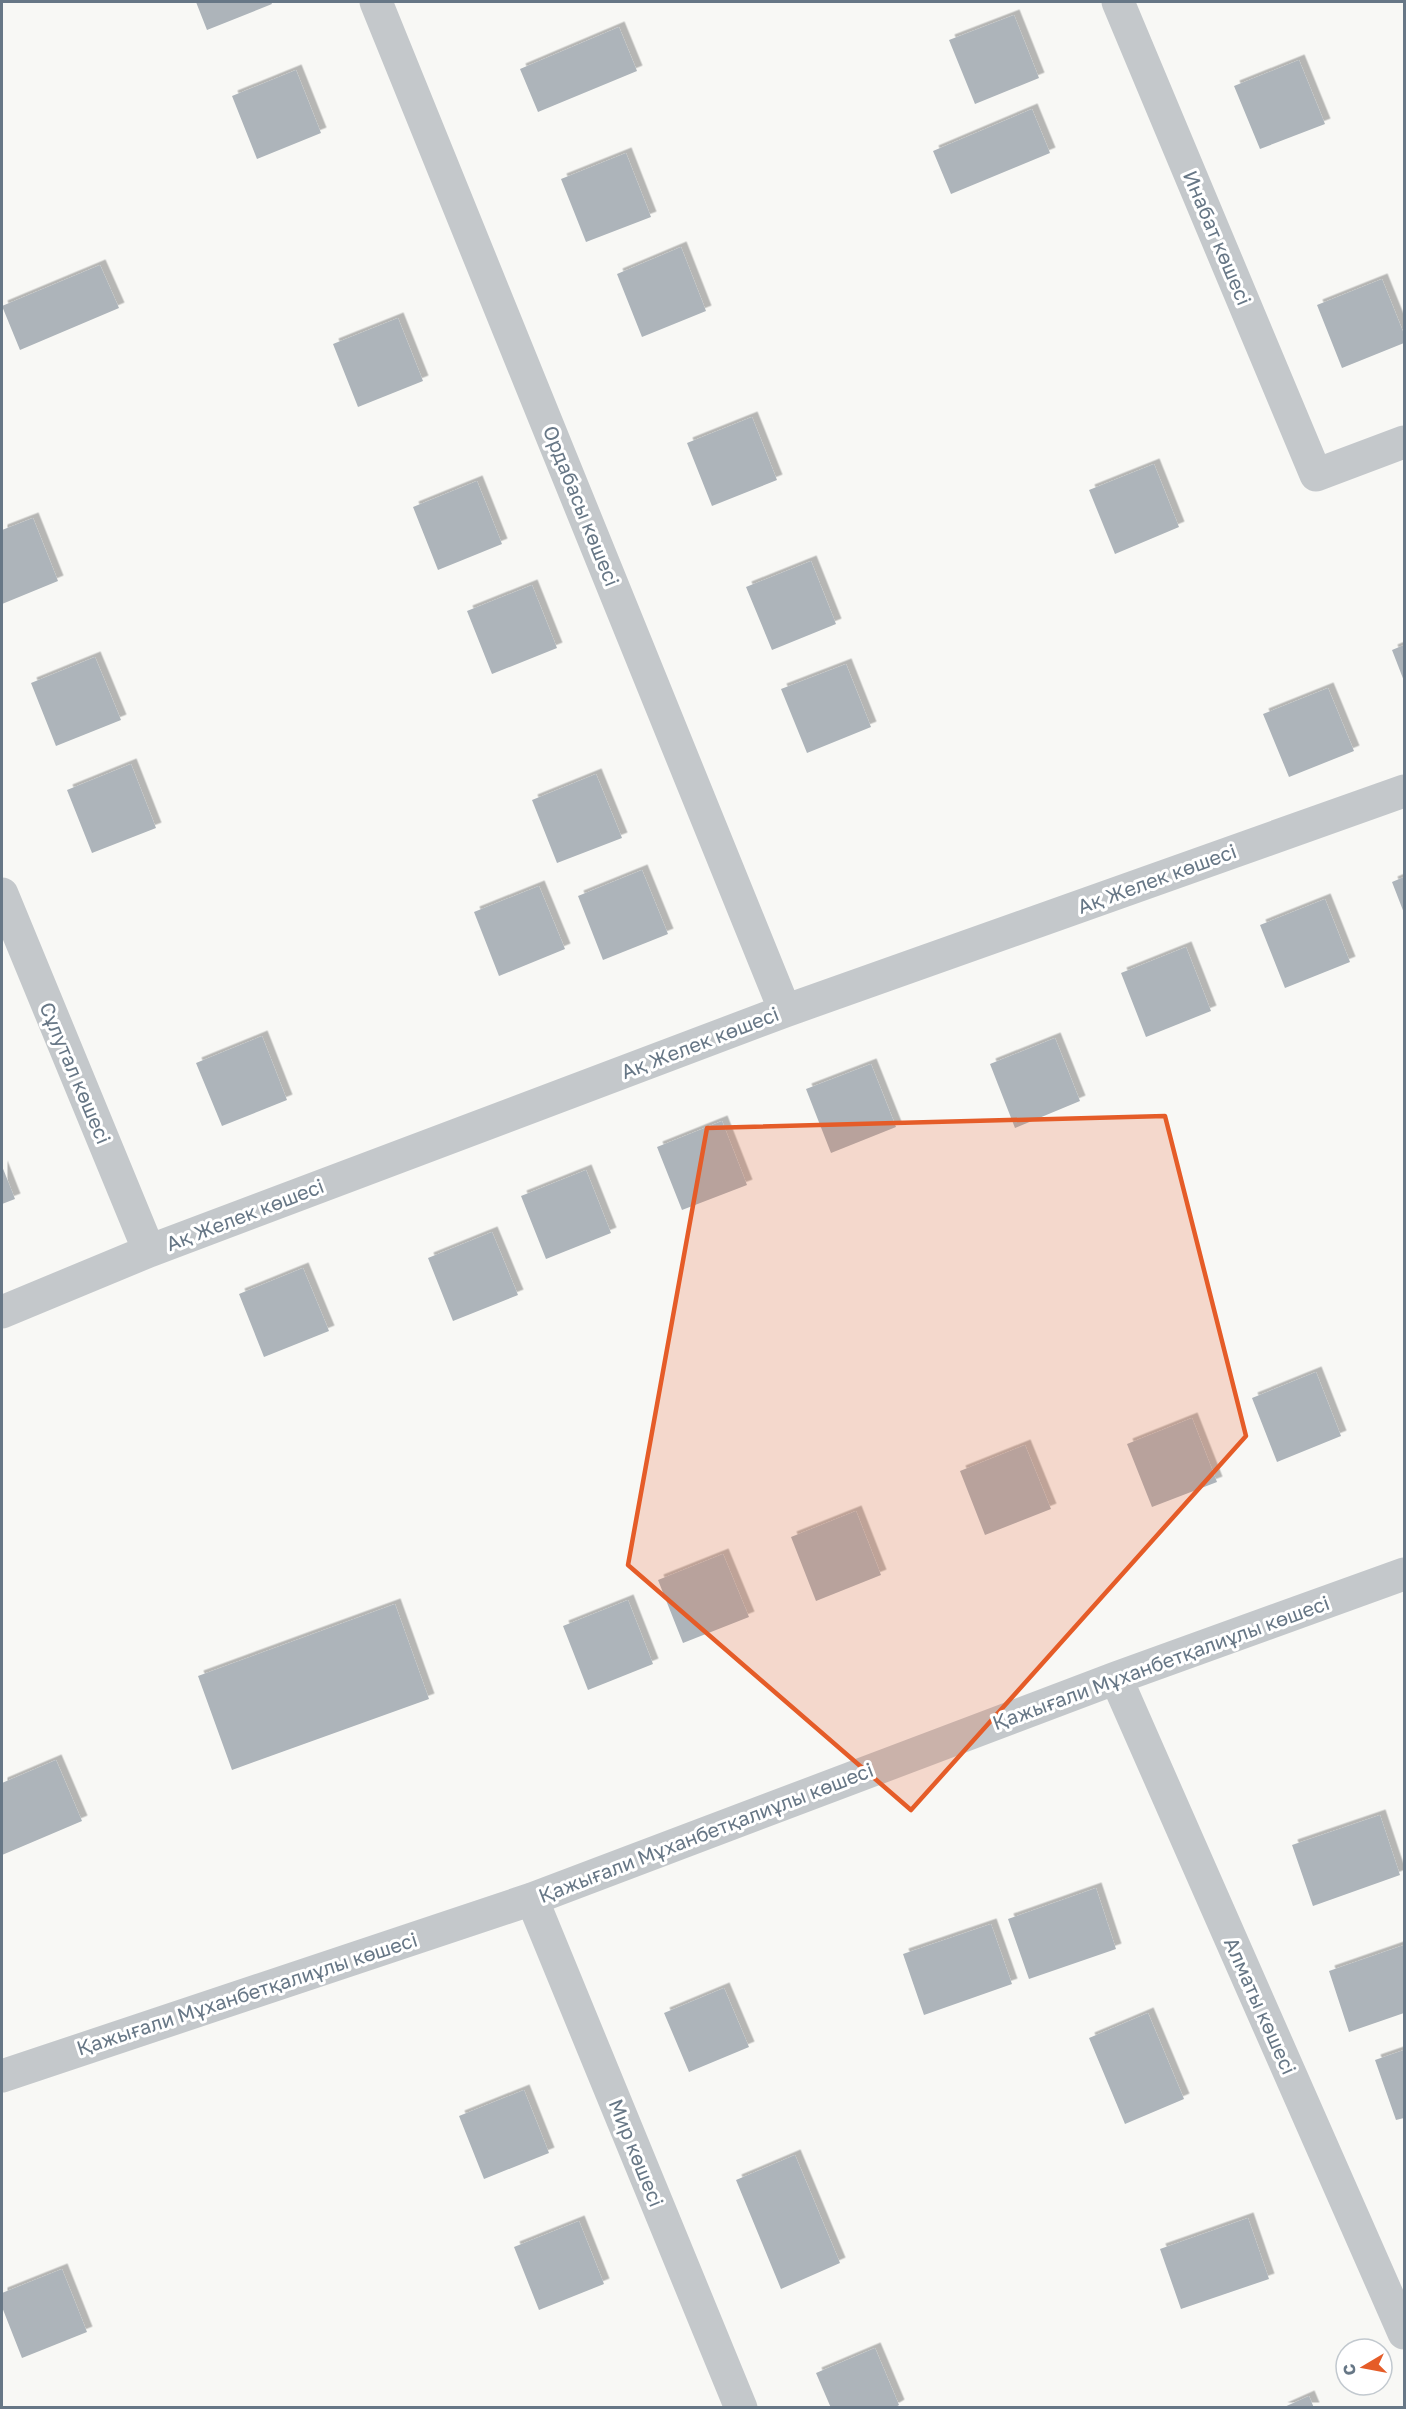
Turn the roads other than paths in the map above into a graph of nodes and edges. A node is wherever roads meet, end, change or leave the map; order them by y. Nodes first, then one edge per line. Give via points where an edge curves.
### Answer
1 (376, 2) edge
2 (1118, 2) edge
3 (1404, 442) edge
4 (1404, 791) edge
5 (2, 894) edge
6 (785, 1011) junction
7 (149, 1251) junction
8 (2, 1312) edge
9 (1404, 1574) edge
10 (1116, 1678) junction
11 (532, 1899) junction
12 (2, 2076) edge
13 (1404, 2333) edge
14 (741, 2408) edge

1 - 6 street, Ордабасы көшесі
2 - 3 street, Инабат көшесі via 1316,475
4 - 6 street, Ақ Желек көшесі
5 - 7 street, Сұлутал көшесі
6 - 7 street, Ақ Желек көшесі
7 - 8 street, Ақ Желек көшесі
9 - 10 street, Қажығали Мұханбетқалиұлы көшесі
10 - 11 street, Қажығали Мұханбетқалиұлы көшесі
10 - 13 street, Алматы көшесі
11 - 12 street, Қажығали Мұханбетқалиұлы көшесі
11 - 14 street, Мир көшесі

